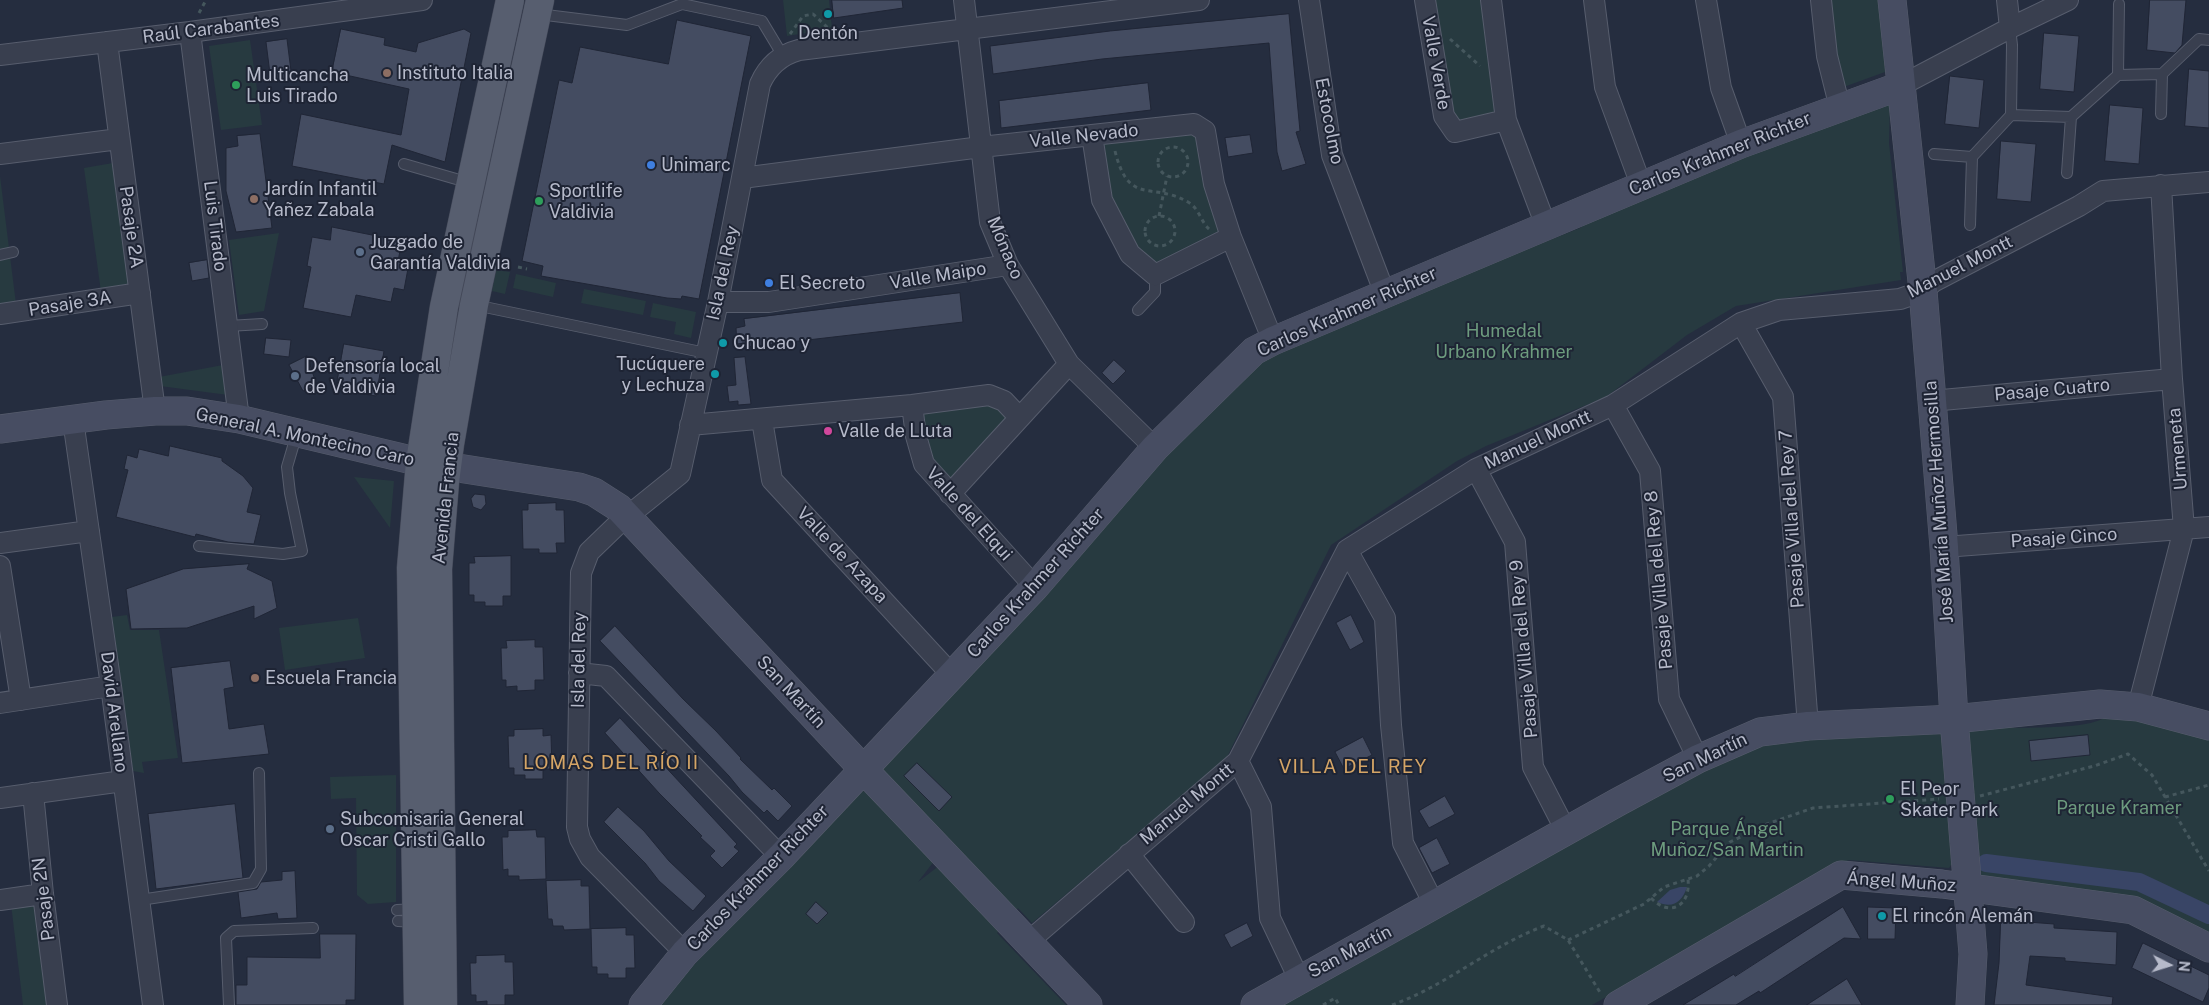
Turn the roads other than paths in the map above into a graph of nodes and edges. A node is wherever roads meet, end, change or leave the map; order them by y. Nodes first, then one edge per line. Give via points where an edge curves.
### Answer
1 (422, 0) edge
2 (510, 0) edge
3 (964, 0) edge
4 (1198, 0) edge
5 (1309, 0) edge
6 (1491, 0) edge
7 (1594, 0) edge
8 (1706, 0) edge
9 (1821, 0) edge
10 (1892, 0) edge
11 (2007, 0) edge
12 (2068, 0) edge
13 (2119, 4) dead end
14 (1426, 10) edge
15 (536, 15) edge
16 (504, 26) junction
17 (2010, 28) junction
18 (968, 29) junction
19 (190, 32) junction
20 (2209, 40) edge
21 (107, 42) junction
22 (785, 47) junction
23 (0, 55) edge
24 (2162, 74) junction
25 (2118, 75) junction
26 (1900, 86) junction
27 (1840, 108) junction
28 (2161, 114) dead end
29 (2011, 115) junction
30 (2071, 117) junction
31 (1506, 120) junction
32 (1092, 135) junction
33 (119, 139) junction
34 (1741, 144) junction
35 (981, 147) junction
36 (0, 154) edge
37 (1934, 154) dead end
38 (1972, 157) junction
39 (404, 164) dead end
40 (2067, 173) dead end
41 (742, 178) junction
42 (2209, 182) edge
43 (470, 183) junction
44 (1641, 185) junction
45 (2161, 185) junction
46 (1970, 225) dead end
47 (1546, 226) junction
48 (1231, 238) junction
49 (13, 252) dead end
50 (0, 255) edge
51 (1008, 265) junction
52 (1155, 275) junction
53 (1923, 291) junction
54 (140, 293) junction
55 (1385, 294) junction
56 (718, 302) junction
57 (474, 305) junction
58 (1138, 310) dead end
59 (0, 314) edge
60 (1741, 323) junction
61 (262, 324) dead end
62 (228, 326) junction
63 (1273, 341) junction
64 (706, 353) junction
65 (1069, 364) junction
66 (2172, 379) junction
67 (1932, 401) junction
68 (912, 405) junction
69 (1613, 405) junction
70 (155, 411) junction
71 (1019, 416) junction
72 (240, 419) junction
73 (73, 420) junction
74 (762, 420) junction
75 (690, 426) junction
76 (0, 430) edge
77 (297, 432) junction
78 (1155, 448) junction
79 (420, 462) junction
80 (447, 467) junction
81 (1476, 469) junction
82 (950, 494) junction
83 (628, 517) junction
84 (2184, 528) junction
85 (2209, 528) edge
86 (89, 531) junction
87 (0, 544) edge
88 (199, 546) dead end
89 (1944, 547) junction
90 (1347, 550) junction
91 (0, 566) edge
92 (1035, 587) junction
93 (579, 673) junction
94 (952, 676) junction
95 (111, 686) junction
96 (21, 700) junction
97 (0, 703) edge
98 (2138, 707) junction
99 (1954, 719) junction
100 (1808, 726) junction
101 (2209, 726) edge
102 (1698, 759) junction
103 (1238, 760) junction
104 (863, 769) junction
105 (259, 774) dead end
106 (123, 781) junction
107 (33, 793) junction
108 (0, 798) edge
109 (1566, 831) junction
110 (1129, 854) junction
111 (781, 858) junction
112 (429, 876) junction
113 (1969, 887) junction
114 (43, 894) junction
115 (0, 900) edge
116 (140, 900) junction
117 (1435, 906) junction
118 (1184, 922) dead end
119 (313, 928) dead end
120 (1029, 941) junction
121 (2209, 948) edge
122 (685, 953) junction
123 (1299, 979) junction
124 (1611, 1002) edge
125 (57, 1005) edge
126 (153, 1005) edge
127 (229, 1005) edge
128 (418, 1005) edge
129 (443, 1005) edge
130 (643, 1005) edge
131 (1088, 1005) edge
132 (1255, 1005) edge
133 (1970, 1005) edge

1 - 19 street, Raúl Carabantes
2 - 16 main road, Avenida Francia
3 - 18 street, Mónaco
4 - 18 street, Isla del Rey
5 - 55 street, Estocolmo via 1332,155
6 - 31 street
7 - 44 street via 1605,87
8 - 34 street via 1720,88
9 - 27 street via 1827,56
10 - 26 street, José María Muñoz Hermosilla
11 - 17 street
12 - 17 street, Carlos Krahmer Richter
13 - 25 lane
14 - 31 street, Valle Verde via 1444,116 1455,132
15 - 16 main road
15 - 22 lane via 627,25 682,4 762,21
15 - 57 main road, Avenida Francia
16 - 43 main road, Avenida Francia
17 - 26 street, Carlos Krahmer Richter
17 - 29 lane
18 - 22 street, Isla del Rey via 799,50
18 - 35 street, Mónaco
19 - 21 street, Raúl Carabantes
19 - 62 street, Luis Tirado
20 - 24 lane via 2199,39
21 - 23 street, Raúl Carabantes
21 - 33 street, Pasaje 2A
22 - 41 street, Isla del Rey via 760,84
24 - 25 lane
24 - 28 lane
25 - 30 lane
26 - 27 street, Carlos Krahmer Richter
26 - 53 street, José María Muñoz Hermosilla
27 - 34 street, Carlos Krahmer Richter
29 - 30 lane
29 - 38 lane
30 - 40 lane
31 - 47 street
32 - 35 street, Valle Nevado
32 - 48 street, Valle Nevado via 1194,124 1205,131 1214,184
32 - 52 street via 1102,200 1130,254
33 - 36 street
33 - 54 street, Pasaje 2A
34 - 44 street, Carlos Krahmer Richter
35 - 41 street, Valle Nevado
35 - 51 street, Mónaco via 990,222
37 - 38 lane
38 - 46 lane
39 - 43 lane
41 - 56 street, Isla del Rey
42 - 45 street, Manuel Montt
43 - 79 main road, Avenida Francia via 444,306
44 - 47 street, Carlos Krahmer Richter
45 - 53 street, Manuel Montt via 2104,190 1933,282
45 - 66 street, Urmeneta
47 - 55 street, Carlos Krahmer Richter
48 - 52 street
48 - 63 street, Valle Nevado
49 - 50 lane
51 - 56 street, Valle Maipo via 769,302
51 - 65 street, Mónaco
52 - 58 lane via 1155,292
53 - 60 street, Manuel Montt via 1900,298 1779,310
53 - 67 street, José María Muñoz Hermosilla
54 - 59 street, Pasaje 3A
54 - 70 street, Pasaje 2A
55 - 63 street, Carlos Krahmer Richter
56 - 64 street, Isla del Rey
57 - 64 lane
57 - 80 main road, Avenida Francia
60 - 69 street, Manuel Montt
60 - 100 street, Pasaje Villa del Rey 7 via 1783,396
61 - 62 lane
62 - 72 street, Luis Tirado
63 - 78 street, Carlos Krahmer Richter via 1254,351
64 - 75 street, Isla del Rey
65 - 71 street
65 - 78 street, Mónaco
66 - 67 street, Pasaje Cuatro
66 - 84 street, Urmeneta
67 - 89 street, José María Muñoz Hermosilla
68 - 71 street via 989,395 1004,401
68 - 74 street
68 - 82 street, Valle del Elqui via 924,464
69 - 81 street, Manuel Montt
69 - 102 street, Pasaje Villa del Rey 8 via 1650,471 1669,699
70 - 72 street, General A. Montecino Caro via 187,411
70 - 73 street, General A. Montecino Caro
71 - 82 street
72 - 77 street, General A. Montecino Caro
73 - 76 street, General A. Montecino Caro
73 - 86 street, David Arellano
74 - 75 street
74 - 94 street, Valle de Azapa via 772,480
75 - 83 street, Isla del Rey via 680,474
77 - 79 street, General A. Montecino Caro
77 - 88 lane via 287,467 302,551 283,554
78 - 92 street, Carlos Krahmer Richter
79 - 80 street, General A. Montecino Caro
79 - 112 main road, Avenida Francia via 411,568
80 - 83 street, San Martín via 579,487 608,499
80 - 112 main road, Avenida Francia via 438,569
81 - 90 street, Manuel Montt
81 - 109 street, Pasaje Villa del Rey 9 via 1515,542 1533,767
82 - 92 street, Valle del Elqui
83 - 93 street, Isla del Rey via 589,552 582,573
83 - 104 street, San Martín
84 - 85 street, Pasaje Cinco
84 - 89 street, Pasaje Cinco
84 - 98 street, Urmeneta
86 - 87 street
86 - 95 street, David Arellano
89 - 99 street, José María Muñoz Hermosilla
90 - 103 street, Manuel Montt
90 - 117 street via 1385,618 1390,725 1403,843
91 - 96 street
92 - 94 street, Carlos Krahmer Richter
93 - 111 street via 606,676
93 - 122 street, Isla del Rey via 577,827 580,839 596,864
94 - 104 street, Carlos Krahmer Richter
95 - 96 street
95 - 106 street, David Arellano
96 - 97 street
98 - 99 street, San Martín via 2100,704
98 - 101 street, San Martín
99 - 100 street, San Martín
99 - 113 street, José María Muñoz Hermosilla
100 - 102 street, San Martín via 1760,732
102 - 109 street, San Martín
103 - 110 street, Manuel Montt
103 - 123 street via 1261,807 1270,918
104 - 111 street, Carlos Krahmer Richter
104 - 120 street, San Martín
105 - 116 lane via 261,870 252,883
106 - 107 street
106 - 116 street, David Arellano
107 - 108 street
107 - 114 street, Pasaje 2N
109 - 117 street, San Martín
110 - 118 street
110 - 120 street, Manuel Montt
111 - 122 street, Carlos Krahmer Richter
112 - 128 main road, Avenida Francia via 407,916
112 - 129 main road, Avenida Francia
113 - 121 street, Ángel Muñoz via 2133,910
113 - 124 street, Ángel Muñoz via 1841,875
113 - 133 street, José María Muñoz Hermosilla via 1974,954
114 - 115 street
114 - 125 street, Pasaje 2N
116 - 126 street, David Arellano
117 - 123 street, San Martín
119 - 127 lane via 234,931 226,938
120 - 131 street, San Martín
122 - 130 street, Carlos Krahmer Richter
123 - 132 street, San Martín

